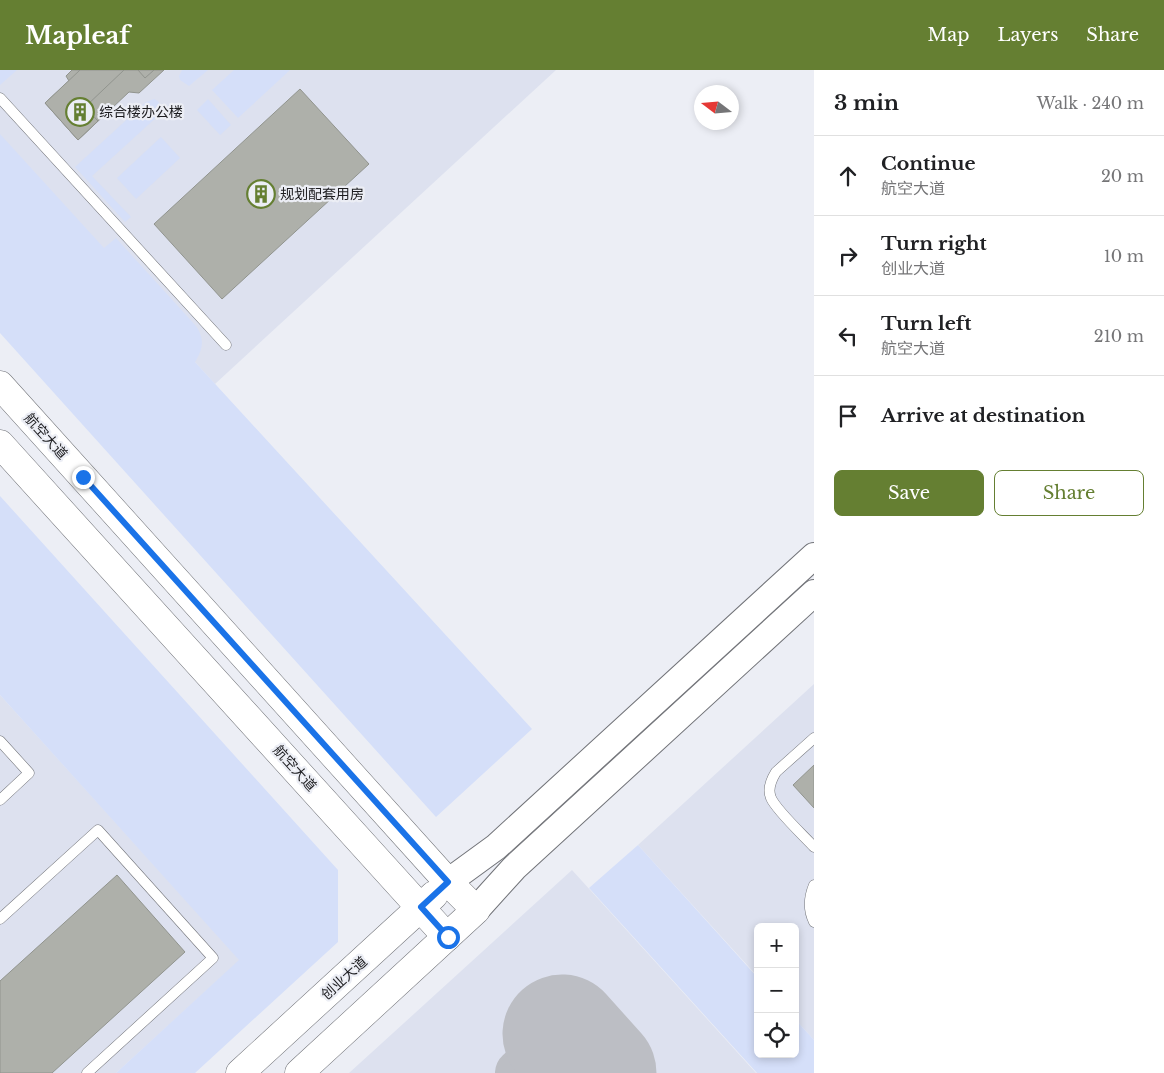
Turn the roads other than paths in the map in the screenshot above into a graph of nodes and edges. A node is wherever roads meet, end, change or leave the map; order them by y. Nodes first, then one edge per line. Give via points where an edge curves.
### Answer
1 (0, 98) edge
2 (226, 345) dead end
3 (0, 385) edge
4 (0, 444) edge
5 (813, 560) edge
6 (814, 593) edge
7 (814, 738) edge
8 (0, 741) edge
9 (0, 800) edge
10 (814, 847) edge
11 (448, 882) junction
12 (814, 885) edge
13 (421, 907) junction
14 (476, 910) junction
15 (0, 919) edge
16 (814, 922) edge
17 (448, 937) junction
18 (87, 1073) edge
19 (240, 1073) edge
20 (299, 1073) edge

1 - 2 lane
3 - 11 main road, 航空大道
4 - 13 main road, 航空大道
5 - 11 street via 496,847
6 - 14 street via 514,868
7 - 10 lane via 776,772 769,792 775,805
8 - 9 lane via 29,773
11 - 13 main road, 创业大道
11 - 14 main road, 航空大道
12 - 16 lane via 810,911
13 - 17 main road, 航空大道
13 - 19 main road, 创业大道
14 - 17 main road
15 - 18 lane via 98,830 213,958
17 - 20 main road

